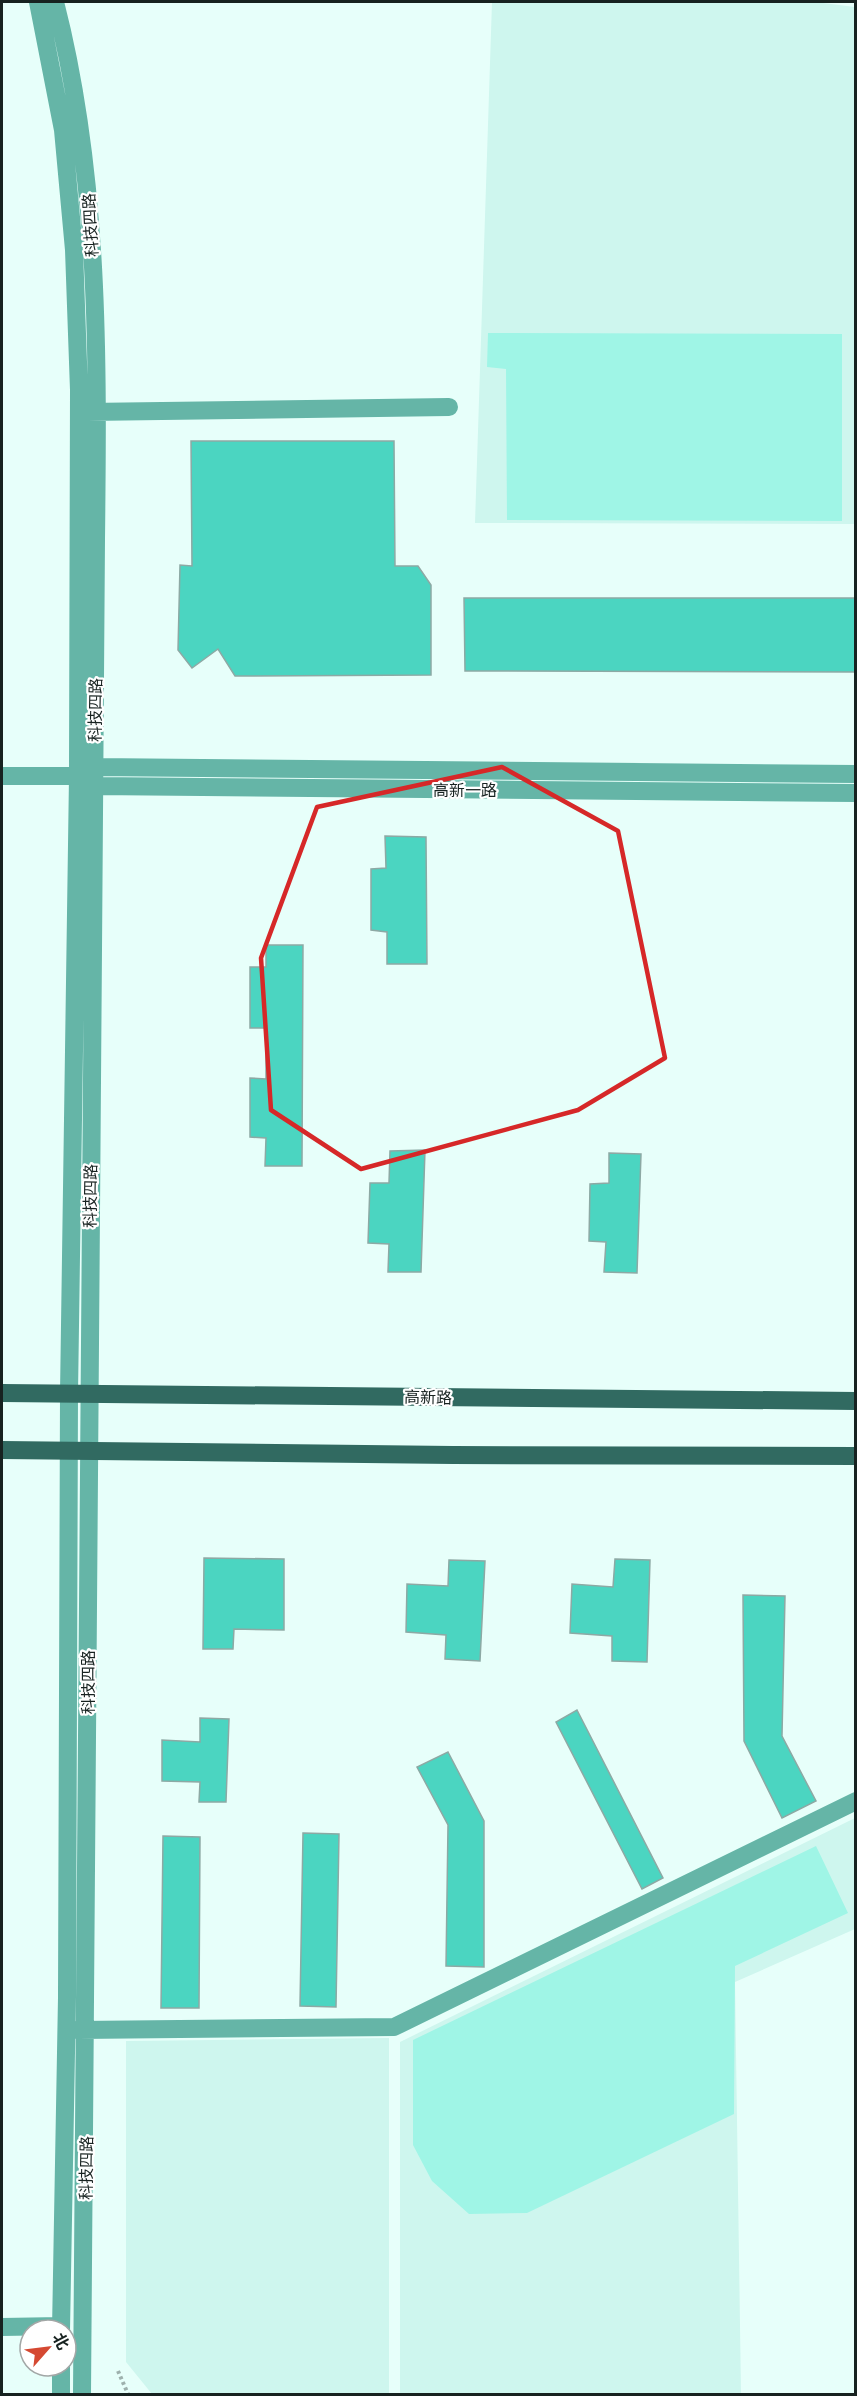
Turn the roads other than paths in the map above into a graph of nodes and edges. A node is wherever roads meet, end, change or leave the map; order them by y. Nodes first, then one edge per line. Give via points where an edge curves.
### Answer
1 (38, 2) edge
2 (55, 2) edge
3 (449, 407) dead end
4 (88, 412) junction
5 (94, 767) junction
6 (855, 774) edge
7 (2, 776) edge
8 (78, 776) junction
9 (95, 786) junction
10 (855, 793) edge
11 (2, 1393) edge
12 (88, 1393) junction
13 (69, 1394) junction
14 (855, 1401) edge
15 (2, 1450) edge
16 (79, 1450) junction
17 (855, 1456) edge
18 (855, 1801) edge
19 (88, 2030) junction
20 (67, 2031) junction
21 (61, 2318) edge
22 (2, 2327) edge
23 (18, 2327) edge
24 (61, 2378) edge
25 (61, 2394) edge
26 (82, 2394) edge

1 - 4 street, 科技四路 via 63,130
2 - 4 street, 科技四路 via 70,60 89,195
3 - 4 street
4 - 5 street, 科技四路
4 - 8 street, 科技四路
5 - 6 street, 高新一路
5 - 8 street, 高新一路
5 - 9 street, 科技四路
7 - 8 street, 高新一路
8 - 9 street, 高新一路
8 - 13 street, 科技四路
9 - 10 street, 高新一路
9 - 12 street, 科技四路
11 - 13 main road, 高新路
12 - 13 main road, 高新路
12 - 14 main road, 高新路
12 - 16 street, 科技四路
13 - 16 street, 科技四路
15 - 16 main road
16 - 17 main road
16 - 19 street, 科技四路
16 - 20 street, 科技四路
18 - 19 street via 394,2027
19 - 20 street
19 - 26 street, 科技四路
20 - 21 street, 科技四路
22 - 23 street
24 - 25 street

